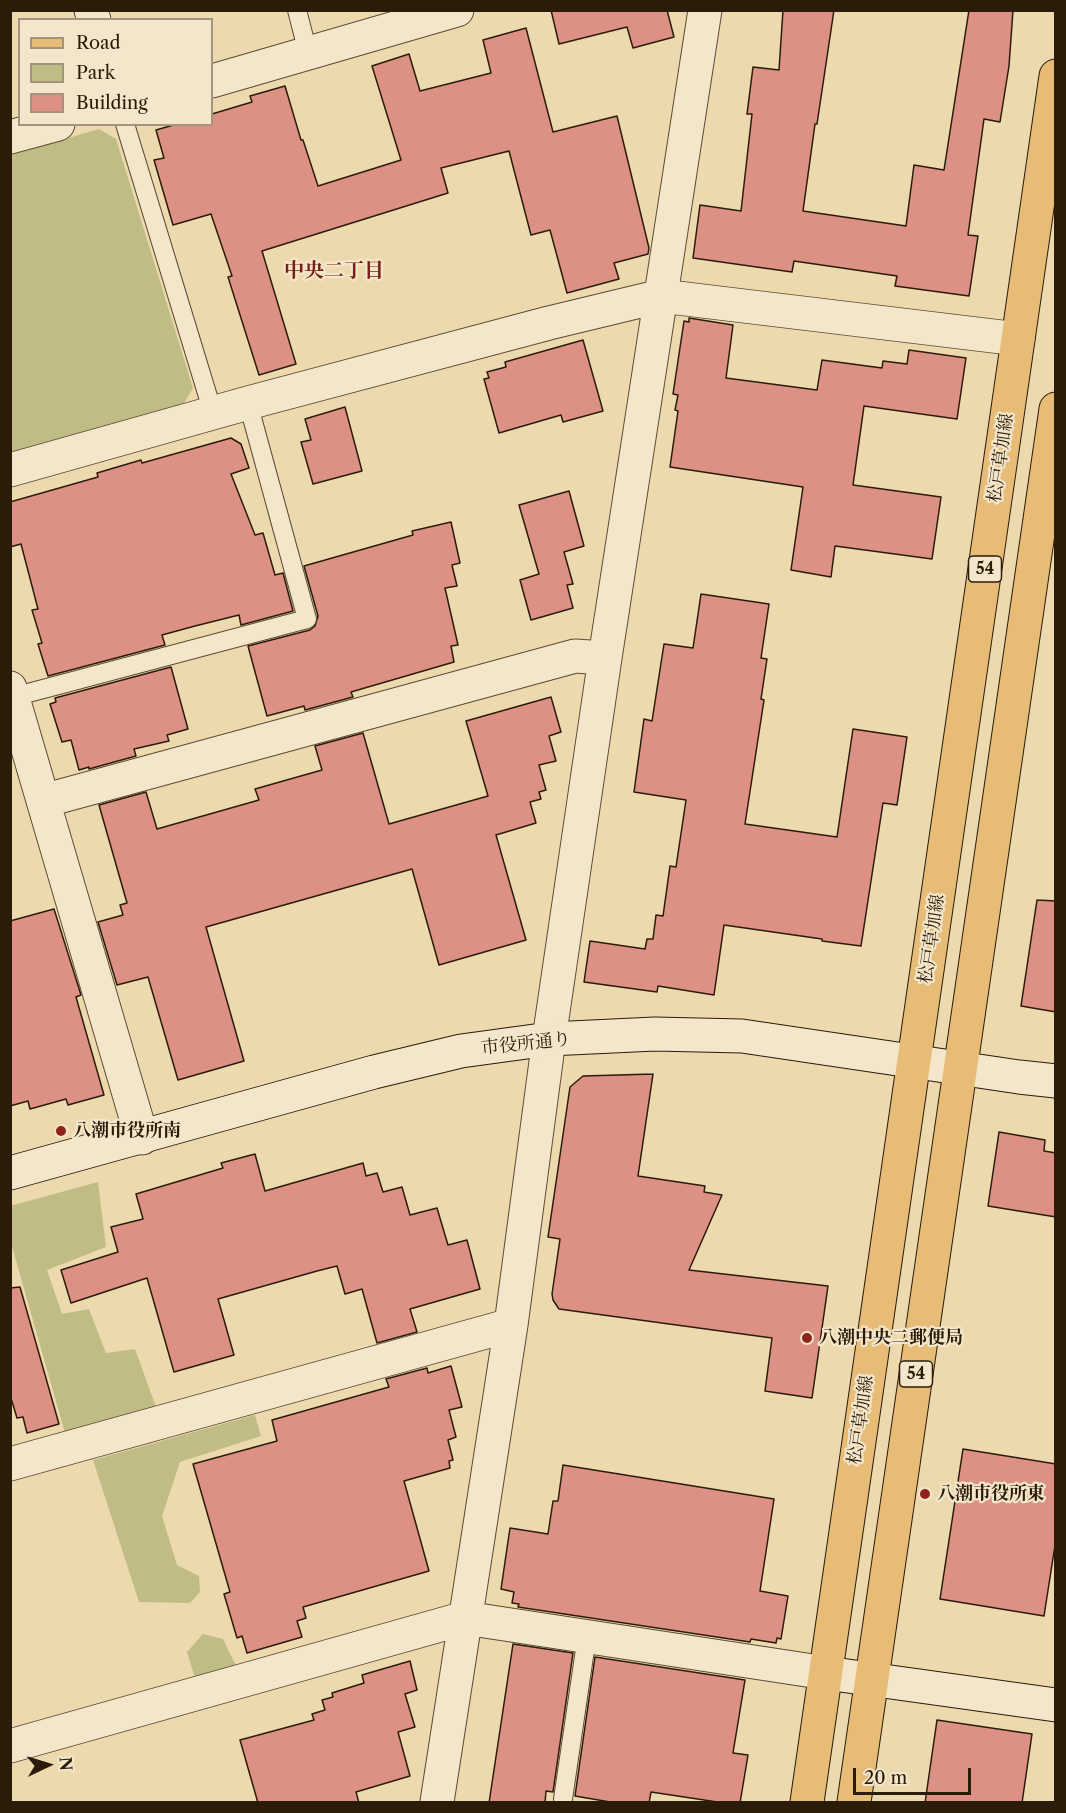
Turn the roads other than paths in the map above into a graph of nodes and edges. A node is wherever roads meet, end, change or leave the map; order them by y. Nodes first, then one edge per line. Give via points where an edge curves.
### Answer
1 (297, 10) edge
2 (458, 10) edge
3 (705, 10) edge
4 (308, 53) junction
5 (1056, 76) edge
6 (213, 81) edge
7 (51, 126) edge
8 (125, 126) edge
9 (10, 137) edge
10 (661, 296) junction
11 (1018, 339) junction
12 (248, 404) junction
13 (1056, 409) edge
14 (213, 413) junction
15 (10, 470) edge
16 (1045, 554) edge
17 (605, 658) junction
18 (12, 693) edge
19 (44, 801) junction
20 (549, 1039) junction
21 (913, 1061) junction
22 (960, 1069) junction
23 (1056, 1081) edge
24 (142, 1138) junction
25 (10, 1173) edge
26 (511, 1325) junction
27 (10, 1464) edge
28 (465, 1618) junction
29 (587, 1636) junction
30 (826, 1672) junction
31 (872, 1680) junction
32 (1056, 1705) edge
33 (10, 1746) edge
34 (563, 1799) dead end
35 (437, 1803) edge
36 (807, 1803) edge
37 (854, 1803) edge

1 - 4 lane
2 - 4 street
3 - 10 street
4 - 6 street
5 - 11 main road, 松戸草加線 / 54
7 - 9 street
8 - 14 lane
10 - 11 street
10 - 12 street
10 - 17 street
11 - 21 main road, 松戸草加線 / 54
12 - 14 street
12 - 18 lane via 307,619
13 - 16 main road, 54
14 - 15 street
16 - 22 main road, 54
17 - 19 street via 575,656
17 - 20 street
18 - 19 street
19 - 24 street
20 - 21 street, 市役所通り via 742,1036
20 - 24 street, 市役所通り via 461,1051 374,1072
20 - 26 street
21 - 22 street, 市役所通り
21 - 30 main road, 松戸草加線 / 54
22 - 23 street, 市役所通り
22 - 31 main road, 54
24 - 25 street, 市役所通り
26 - 27 street
26 - 28 street
28 - 29 street
28 - 33 street
28 - 35 street
29 - 30 street
29 - 34 lane
30 - 31 street
30 - 36 main road, 松戸草加線 / 54
31 - 32 street
31 - 37 main road, 54

